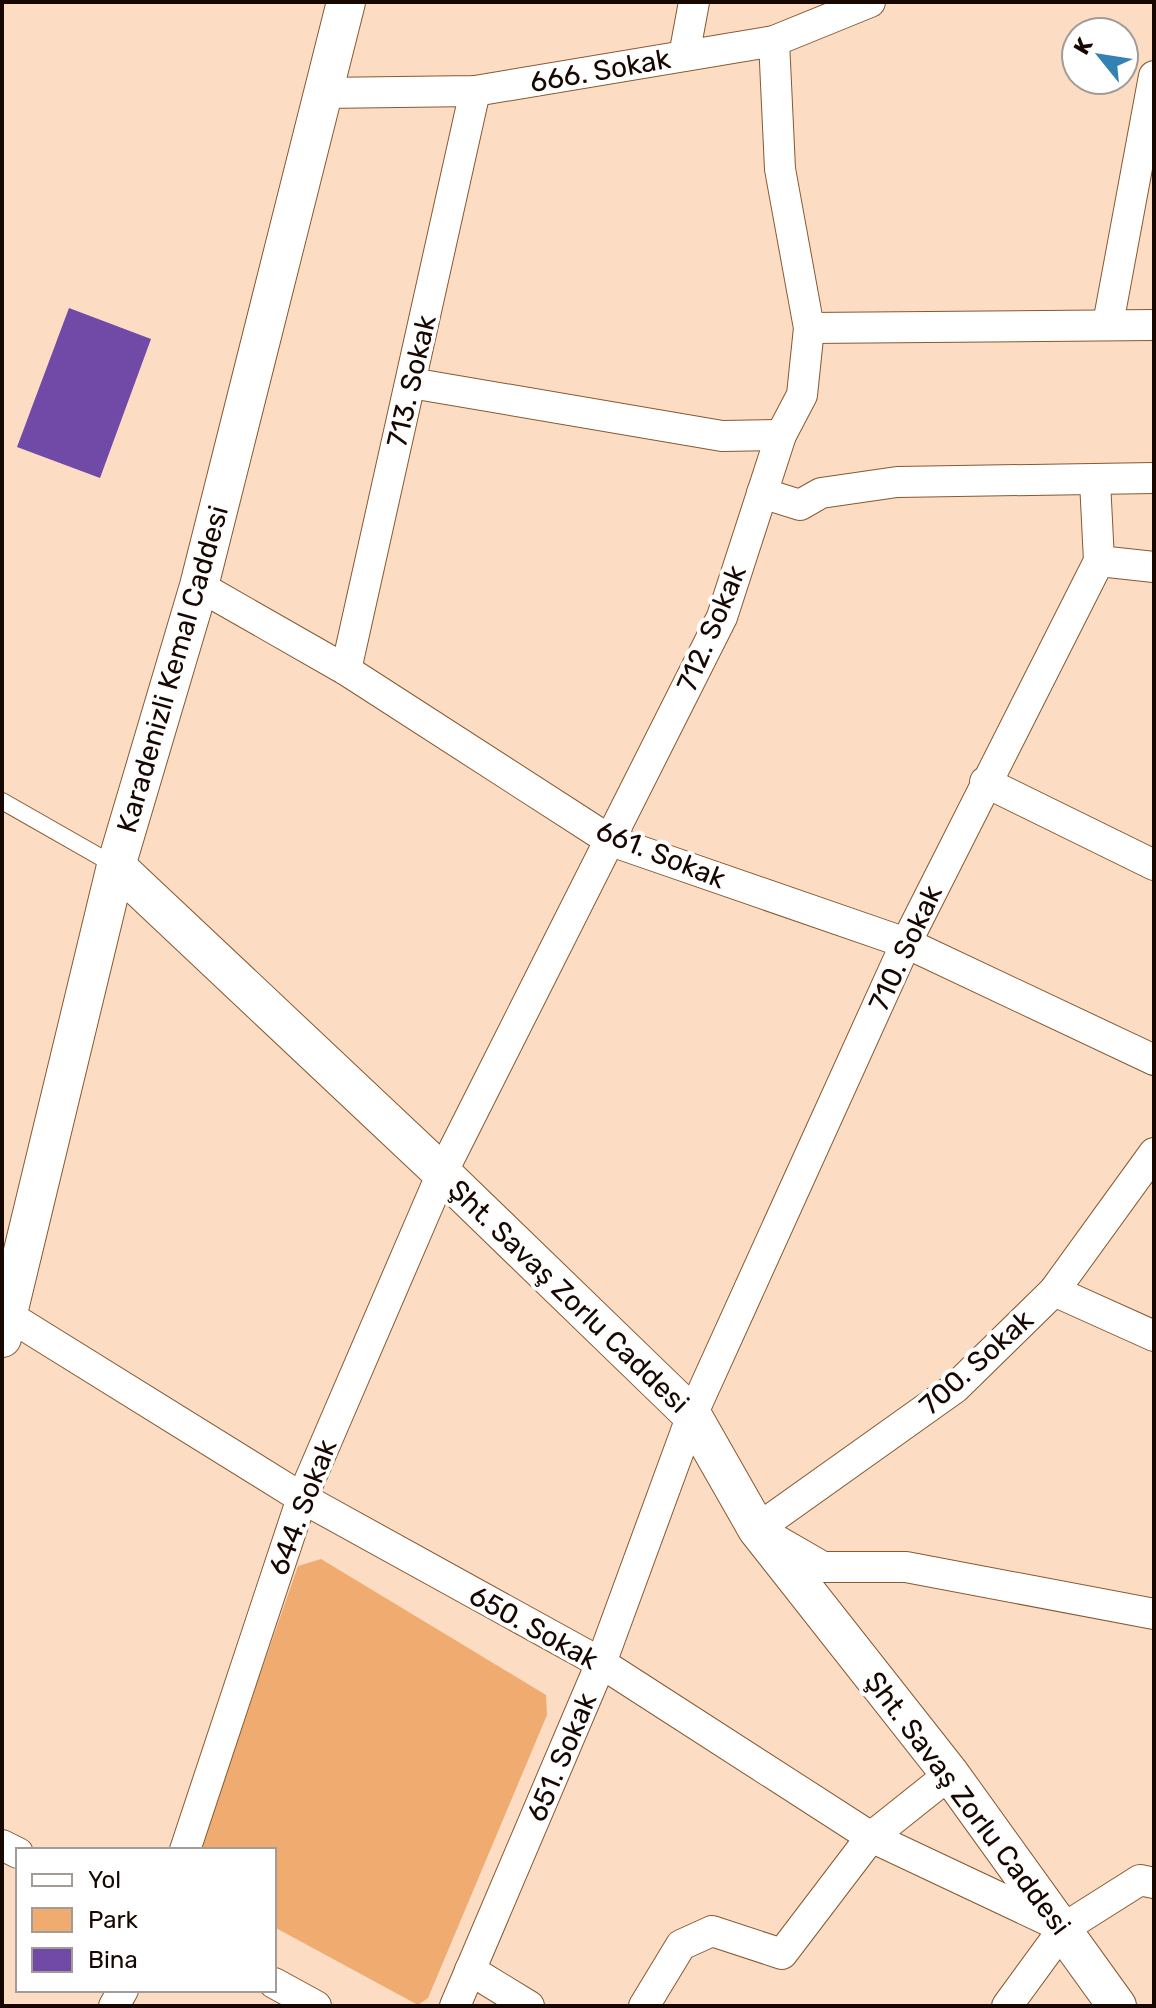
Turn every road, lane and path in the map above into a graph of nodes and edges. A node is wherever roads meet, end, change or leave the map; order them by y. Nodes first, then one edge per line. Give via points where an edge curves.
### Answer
1 (346, 2) edge
2 (694, 2) edge
3 (870, 2) edge
4 (774, 41) junction
5 (684, 56) junction
6 (1154, 76) edge
7 (475, 91) junction
8 (322, 93) junction
9 (1108, 324) junction
10 (1154, 325) edge
11 (809, 328) junction
12 (411, 383) junction
13 (781, 435) junction
14 (1154, 478) edge
15 (1095, 481) junction
16 (762, 493) junction
17 (1099, 561) junction
18 (1154, 567) edge
19 (199, 586) junction
20 (346, 670) junction
21 (985, 782) junction
22 (2, 801) edge
23 (611, 841) junction
24 (1154, 865) edge
25 (116, 866) junction
26 (906, 943) junction
27 (1154, 1060) edge
28 (1154, 1153) edge
29 (442, 1173) junction
30 (1054, 1291) junction
31 (5, 1327) edge
32 (1154, 1336) edge
33 (692, 1415) junction
34 (302, 1498) junction
35 (757, 1529) junction
36 (1154, 1614) edge
37 (601, 1663) junction
38 (950, 1774) junction
39 (871, 1837) junction
40 (186, 1848) edge
41 (1154, 1883) edge
42 (1064, 1928) junction
43 (470, 1970) junction
44 (276, 1984) edge
45 (316, 2006) edge
46 (455, 2006) edge
47 (529, 2006) edge
48 (644, 2006) edge
49 (1007, 2006) edge
50 (1117, 2006) edge

1 - 8 street, Karadenizli Kemal Caddesi
2 - 5 street
3 - 4 street, 666. Sokak
4 - 5 street, 666. Sokak
4 - 11 street, 712. Sokak via 780,169
5 - 7 street, 666. Sokak
6 - 9 street
7 - 8 street, 666. Sokak
7 - 12 street, 713. Sokak
8 - 19 street, Karadenizli Kemal Caddesi
9 - 10 street
9 - 11 street
11 - 13 street, 712. Sokak via 802,395
12 - 13 street via 722,436
12 - 20 street, 713. Sokak
13 - 16 street, 712. Sokak
14 - 15 street
15 - 16 street via 897,482 821,493 800,505
15 - 17 street
16 - 23 street, 712. Sokak via 722,617
17 - 18 street
17 - 21 street, 710. Sokak
19 - 20 street, 661. Sokak
19 - 25 street, Karadenizli Kemal Caddesi
20 - 23 street, 661. Sokak
21 - 24 street
21 - 26 street, 710. Sokak
22 - 25 lane, Şht. Savaş Zorlu Caddesi
23 - 26 street, 661. Sokak
23 - 29 street, 712. Sokak
25 - 29 street, Şht. Savaş Zorlu Caddesi
25 - 31 street, Karadenizli Kemal Caddesi
26 - 27 street, 661. Sokak
26 - 33 street, 710. Sokak
28 - 30 street, 700. Sokak
29 - 33 street, Şht. Savaş Zorlu Caddesi
29 - 34 street, 644. Sokak
30 - 32 street
30 - 35 street, 700. Sokak via 955,1388
31 - 34 street, 650. Sokak
33 - 35 street, Şht. Savaş Zorlu Caddesi
33 - 37 street, 651. Sokak
34 - 37 street, 650. Sokak
34 - 40 street, 644. Sokak
35 - 36 street via 823,1567 906,1567
35 - 38 street, Şht. Savaş Zorlu Caddesi
37 - 39 street, 650. Sokak
37 - 43 street, 651. Sokak
38 - 39 street
38 - 42 street, Şht. Savaş Zorlu Caddesi
39 - 42 street, 650. Sokak
39 - 48 street via 782,1954 712,1931 681,1945
41 - 42 street via 1140,1880
42 - 49 street
42 - 50 street, Şht. Savaş Zorlu Caddesi
43 - 46 street, 651. Sokak
43 - 47 street
44 - 45 street

